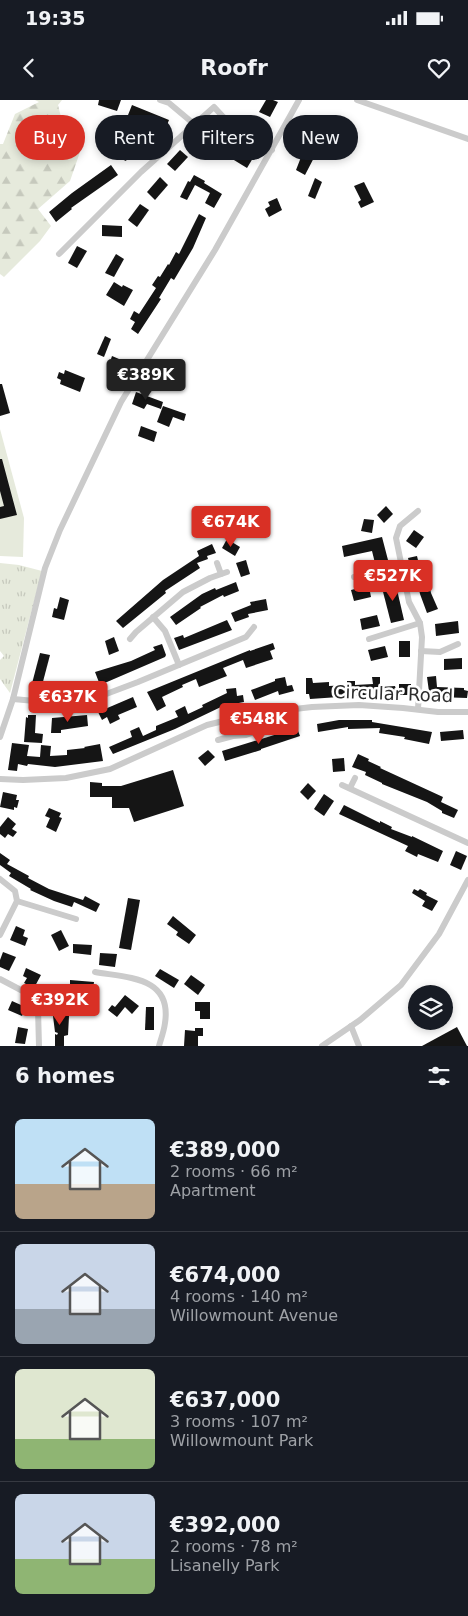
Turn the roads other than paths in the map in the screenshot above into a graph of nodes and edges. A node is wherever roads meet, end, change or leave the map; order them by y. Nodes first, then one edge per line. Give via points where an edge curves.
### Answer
1 (160, 100) edge
2 (299, 100) edge
3 (357, 100) edge
4 (183, 115) edge
5 (205, 115) edge
6 (221, 115) edge
7 (183, 134) edge
8 (468, 139) edge
9 (273, 148) edge
10 (266, 160) edge
11 (59, 254) dead end
12 (418, 511) dead end
13 (217, 563) dead end
14 (401, 566) junction
15 (360, 567) dead end
16 (362, 576) junction
17 (354, 577) dead end
18 (154, 617) junction
19 (420, 623) junction
20 (254, 627) dead end
21 (130, 639) dead end
22 (370, 639) dead end
23 (458, 644) dead end
24 (421, 651) junction
25 (179, 665) junction
26 (13, 699) junction
27 (418, 709) junction
28 (468, 712) edge
29 (252, 714) junction
30 (287, 721) dead end
31 (257, 731) junction
32 (0, 737) edge
33 (218, 740) dead end
34 (355, 778) dead end
35 (0, 779) edge
36 (342, 785) dead end
37 (350, 788) junction
38 (468, 843) edge
39 (0, 879) edge
40 (468, 880) edge
41 (17, 901) junction
42 (76, 919) dead end
43 (0, 935) edge
44 (96, 972) dead end
45 (0, 979) edge
46 (351, 1026) junction
47 (38, 1046) edge
48 (159, 1046) edge
49 (322, 1046) edge
50 (359, 1046) edge

1 - 4 street
2 - 9 street
3 - 8 street
5 - 6 street via 214,107
7 - 11 street
10 - 26 street via 122,402 60,530 45,568
12 - 14 street via 397,532
13 - 18 street via 224,573 183,592
14 - 16 street
14 - 19 street via 409,602
15 - 16 street
16 - 17 street
18 - 21 street
18 - 25 street via 165,631
19 - 22 street
19 - 24 street
20 - 25 street via 246,637
23 - 24 street via 440,652
24 - 27 street
25 - 26 street via 93,699 68,704
26 - 32 street
27 - 28 street, Circular Road
27 - 29 street, Circular Road via 359,705
29 - 31 street
29 - 35 street, Circular Road via 207,725 110,769 66,778
30 - 31 street via 272,723
31 - 33 street
34 - 37 street
36 - 37 street
37 - 38 street
39 - 41 street via 16,891
40 - 46 street via 439,934 401,985
41 - 42 street
41 - 43 street
44 - 48 street via 145,982 158,990 165,1003 165,1023
45 - 47 street via 36,998
46 - 49 street
46 - 50 street

